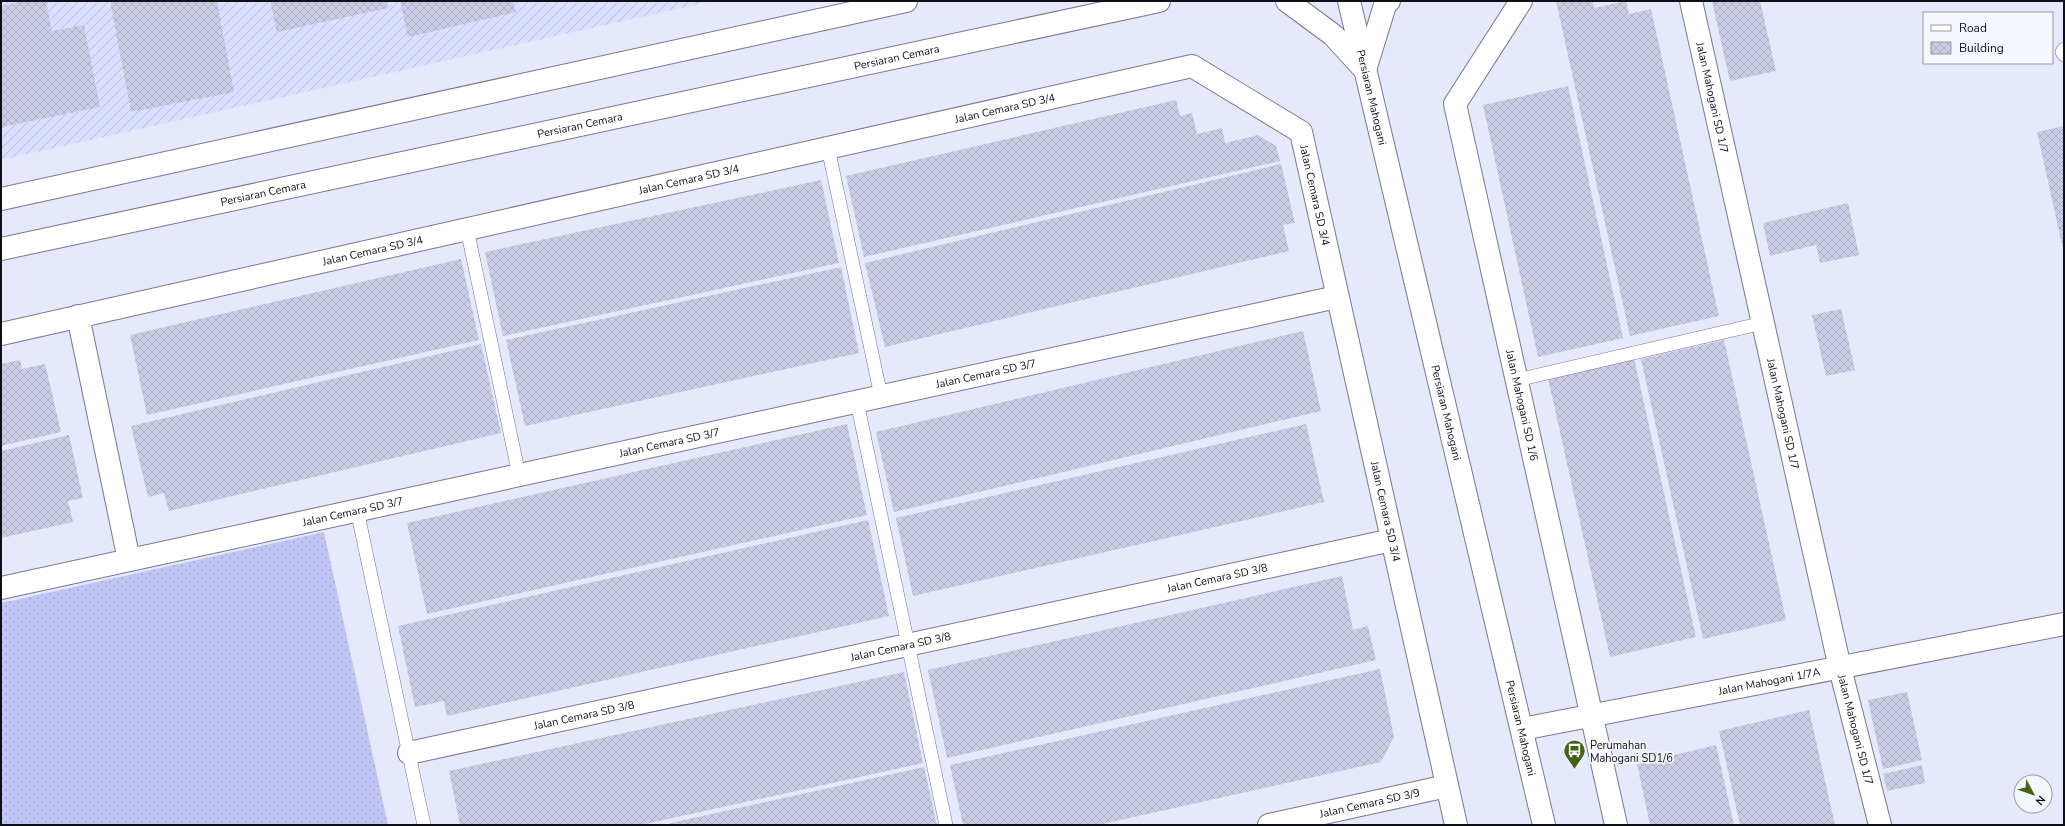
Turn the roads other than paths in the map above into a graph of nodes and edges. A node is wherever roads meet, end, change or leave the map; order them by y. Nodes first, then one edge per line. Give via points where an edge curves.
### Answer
1 (906, 1) edge
2 (1159, 1) edge
3 (1287, 1) edge
4 (1349, 1) edge
5 (1389, 1) edge
6 (1521, 1) edge
7 (1691, 1) edge
8 (2064, 49) edge
9 (2064, 55) edge
10 (1365, 70) junction
11 (828, 148) junction
12 (1, 199) edge
13 (468, 229) junction
14 (1, 249) edge
15 (1337, 297) junction
16 (78, 316) junction
17 (1763, 323) junction
18 (1, 334) edge
19 (1517, 380) junction
20 (881, 396) junction
21 (857, 402) junction
22 (519, 475) junction
23 (357, 510) junction
24 (1392, 540) junction
25 (129, 560) junction
26 (1, 588) edge
27 (2064, 624) edge
28 (908, 644) junction
29 (1840, 668) junction
30 (1592, 716) junction
31 (1522, 729) junction
32 (409, 753) junction
33 (1447, 786) junction
34 (424, 825) edge
35 (946, 825) edge
36 (1269, 825) edge
37 (1456, 825) edge
38 (1544, 825) edge
39 (1616, 825) edge
40 (1880, 825) edge

1 - 12 street
2 - 14 street, Persiaran Cemara
3 - 10 street via 1333,35
4 - 10 street, Persiaran Mahogani
5 - 10 street via 1385,5
6 - 19 street, Jalan Mahogani SD 1/6 via 1455,104
7 - 17 street, Jalan Mahogani SD 1/7
8 - 9 lane
10 - 31 street, Persiaran Mahogani
11 - 13 street, Jalan Cemara SD 3/4
11 - 15 street, Jalan Cemara SD 3/4 via 1192,66 1301,132
11 - 20 lane
13 - 16 street, Jalan Cemara SD 3/4
13 - 22 lane
15 - 20 street, Jalan Cemara SD 3/7
15 - 24 street, Jalan Cemara SD 3/4
16 - 18 street, Jalan Cemara SD 3/4
16 - 25 street
17 - 19 lane
17 - 29 street, Jalan Mahogani SD 1/7
19 - 30 street, Jalan Mahogani SD 1/6
20 - 21 street, Jalan Cemara SD 3/7
21 - 22 street, Jalan Cemara SD 3/7
21 - 28 lane
22 - 23 street, Jalan Cemara SD 3/7
23 - 25 street, Jalan Cemara SD 3/7
23 - 32 lane
24 - 28 street, Jalan Cemara SD 3/8
24 - 33 street, Jalan Cemara SD 3/4
25 - 26 street, Jalan Cemara SD 3/7
27 - 29 street, Jalan Mahogani 1/7A
28 - 32 street, Jalan Cemara SD 3/8
28 - 35 lane
29 - 30 street, Jalan Mahogani 1/7A
29 - 40 street, Jalan Mahogani SD 1/7
30 - 31 street, Jalan Mahogani 1/7A
30 - 39 street, Jalan Mahogani SD 1/6
31 - 38 street, Persiaran Mahogani
32 - 34 lane
33 - 36 street, Jalan Cemara SD 3/9
33 - 37 street, Jalan Cemara SD 3/4

